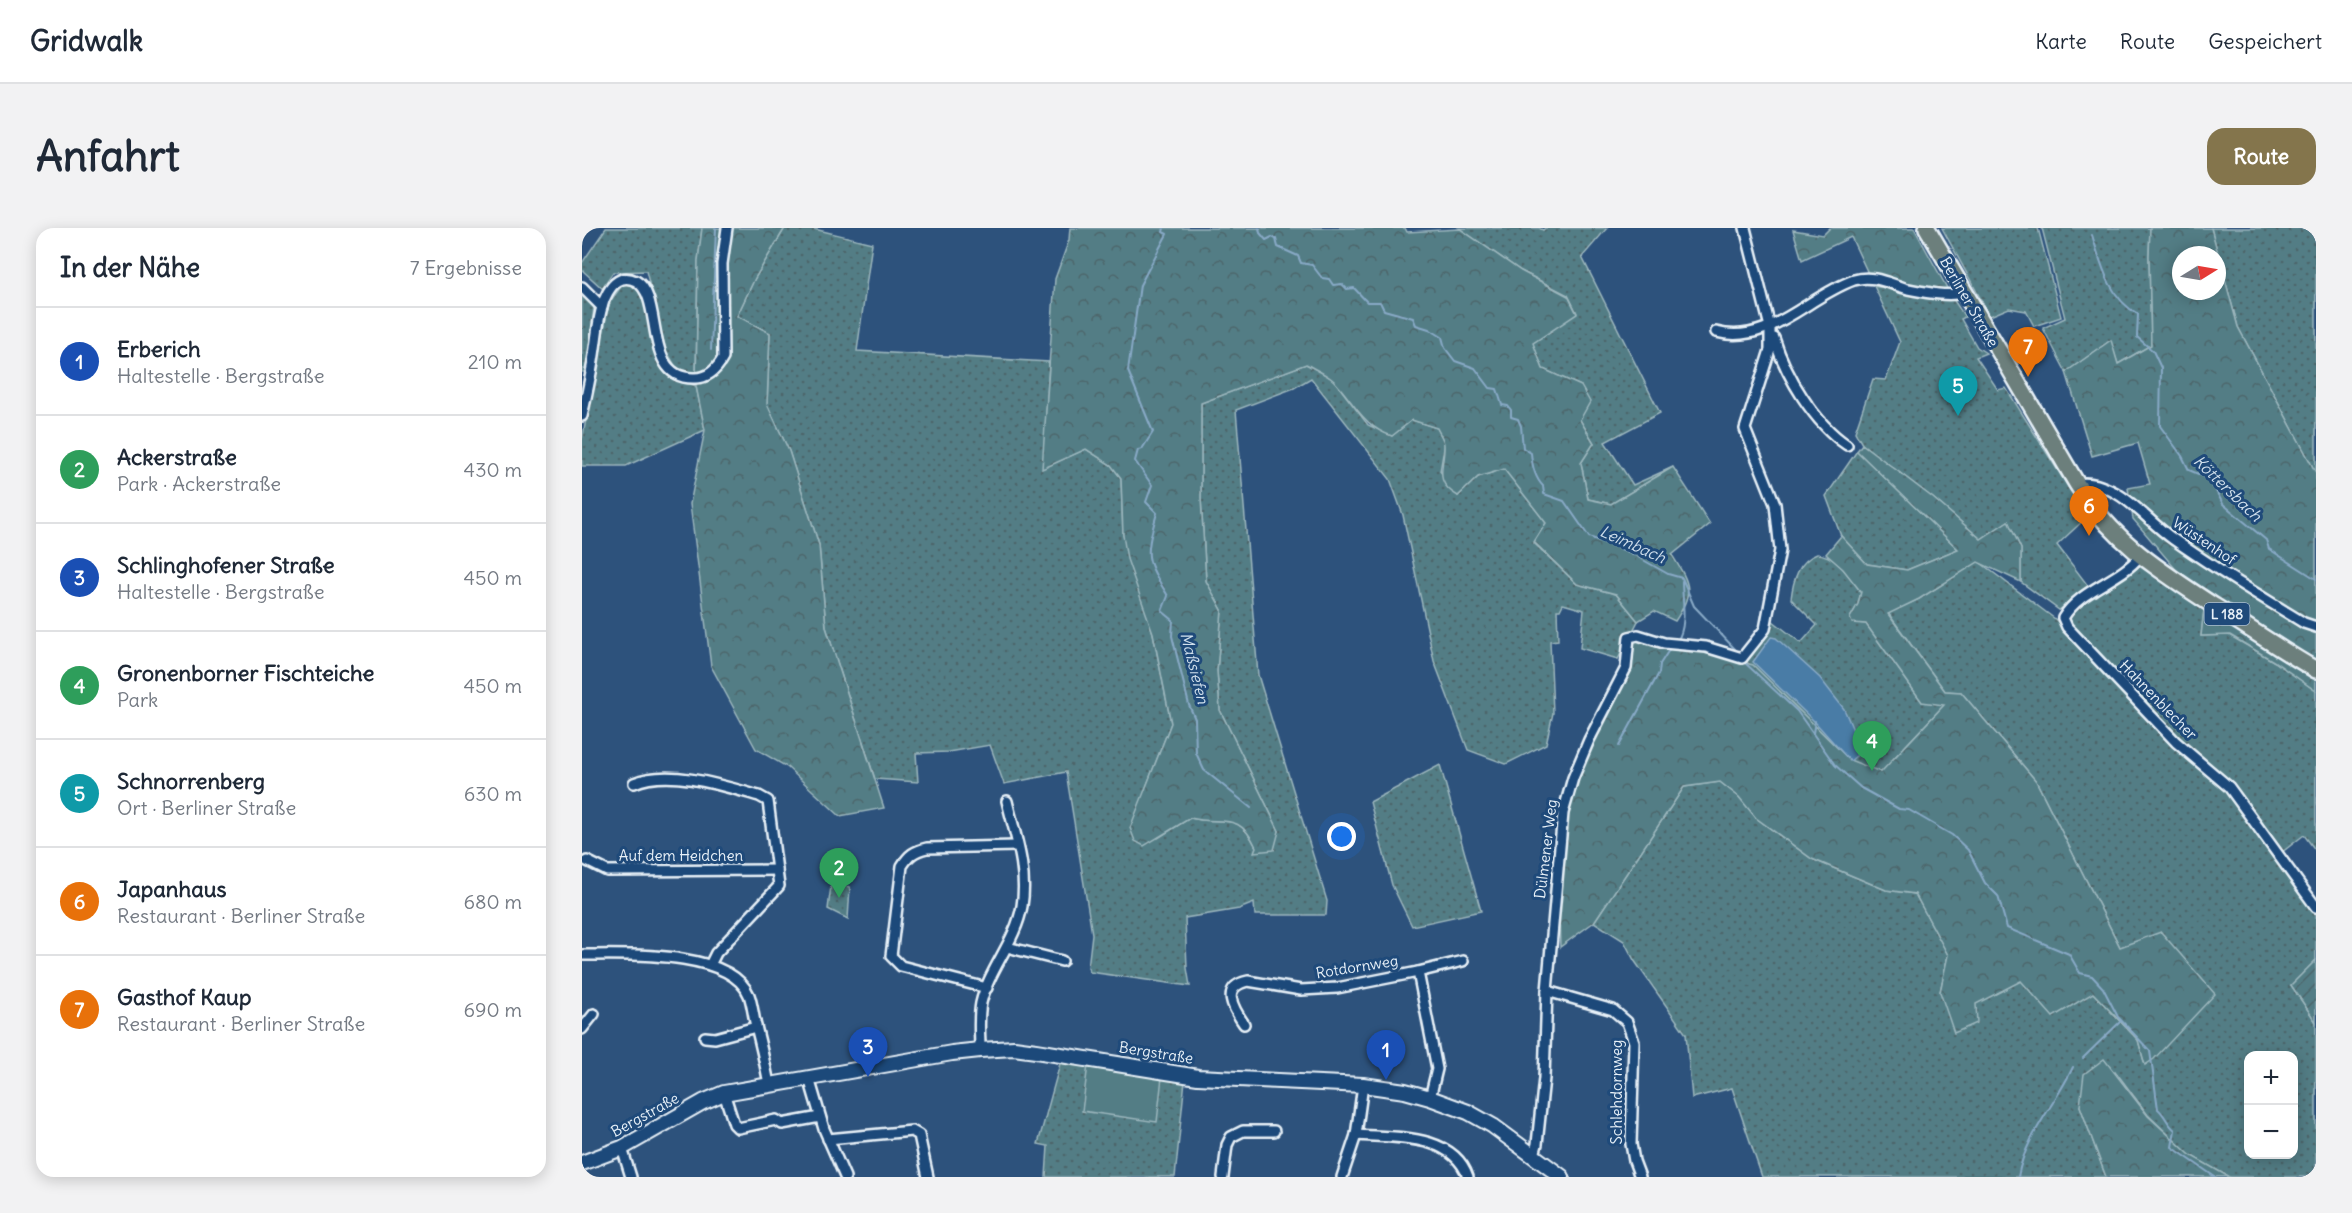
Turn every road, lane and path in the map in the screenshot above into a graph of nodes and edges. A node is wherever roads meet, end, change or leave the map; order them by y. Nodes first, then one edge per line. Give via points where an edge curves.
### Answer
1 (727, 228) edge
2 (1745, 228) edge
3 (1927, 228) edge
4 (582, 287) edge
5 (1963, 293) junction
6 (602, 307) junction
7 (1770, 327) junction
8 (1716, 332) dead end
9 (582, 416) edge
10 (1847, 445) dead end
11 (2077, 484) junction
12 (2140, 556) junction
13 (2316, 627) edge
14 (2316, 670) edge
15 (634, 783) dead end
16 (1007, 801) dead end
17 (1017, 846) junction
18 (587, 861) dead end
19 (777, 870) junction
20 (2316, 907) edge
21 (1007, 947) junction
22 (582, 956) edge
23 (1062, 961) dead end
24 (1463, 961) dead end
25 (710, 966) junction
26 (1418, 972) junction
27 (987, 988) junction
28 (1546, 991) junction
29 (594, 1014) dead end
30 (1244, 1024) dead end
31 (756, 1027) junction
32 (582, 1029) edge
33 (705, 1037) dead end
34 (980, 1050) junction
35 (809, 1078) junction
36 (769, 1084) junction
37 (1363, 1085) junction
38 (724, 1093) junction
39 (1430, 1098) junction
40 (820, 1117) junction
41 (1274, 1131) dead end
42 (1356, 1135) junction
43 (828, 1139) junction
44 (622, 1148) junction
45 (1534, 1155) junction
46 (582, 1163) edge
47 (631, 1177) edge
48 (845, 1177) edge
49 (928, 1177) edge
50 (1223, 1177) edge
51 (1342, 1177) edge
52 (1468, 1177) edge
53 (1562, 1177) edge
54 (1640, 1177) edge

1 - 6 street via 722,264 723,358 706,376 683,377 671,371 663,360 647,294 640,283 630,278 620,280 611,287
2 - 7 street
3 - 5 main road, Berliner Straße / L 188
4 - 6 street
5 - 7 street via 1908,289 1879,279 1857,279 1823,293
5 - 11 main road, Berliner Straße / L 188
6 - 9 street
7 - 8 street via 1731,336
7 - 10 street via 1780,359 1800,392 1832,435
7 - 28 street, Dülmener Weg via 1770,350 1745,429 1775,504 1780,550 1765,629 1742,658 1706,647 1664,643 1638,635 1629,637 1626,668 1589,740 1563,813
11 - 12 main road, Berliner Straße / L 188 via 2103,520
11 - 13 street, Wüstenhof via 2092,483 2128,500 2171,538 2220,572
12 - 14 main road, Berliner Straße / L 188
12 - 20 street, Hahnenblecher via 2067,611 2063,618 2067,627 2176,742 2229,787
15 - 19 street via 643,779 696,779 768,801
16 - 17 street
17 - 21 street via 1023,881 1022,906
17 - 27 street via 927,848 909,855 902,866 891,956 901,966
18 - 19 street, Auf dem Heidchen via 607,871
19 - 25 street via 779,886 716,953
21 - 23 street
21 - 27 street
22 - 25 street via 649,955
24 - 26 street, Rotdornweg
25 - 31 street via 740,982 748,994
26 - 30 street, Rotdornweg via 1337,988 1301,990 1248,981 1233,990 1231,1000
26 - 39 street via 1437,1070
27 - 34 street via 981,1003
28 - 45 street, Dülmener Weg via 1544,1078
28 - 54 street, Schlehdornweg via 1613,1010 1627,1022 1634,1042 1631,1144
29 - 32 street
31 - 33 street
31 - 36 street
34 - 35 street, Bergstraße
34 - 37 street, Bergstraße via 1014,1048 1198,1077
35 - 36 street, Bergstraße
35 - 40 street
36 - 38 street, Bergstraße
37 - 39 street, Bergstraße
37 - 42 street
38 - 40 street via 738,1128
38 - 44 street, Bergstraße
39 - 45 street, Bergstraße via 1477,1117
40 - 43 street
41 - 50 street via 1243,1131 1231,1137
42 - 51 street
42 - 52 street via 1430,1143 1451,1153
43 - 48 street
43 - 49 street via 912,1131 919,1135
44 - 46 street, Bergstraße
44 - 47 street
45 - 53 street, Bergstraße

